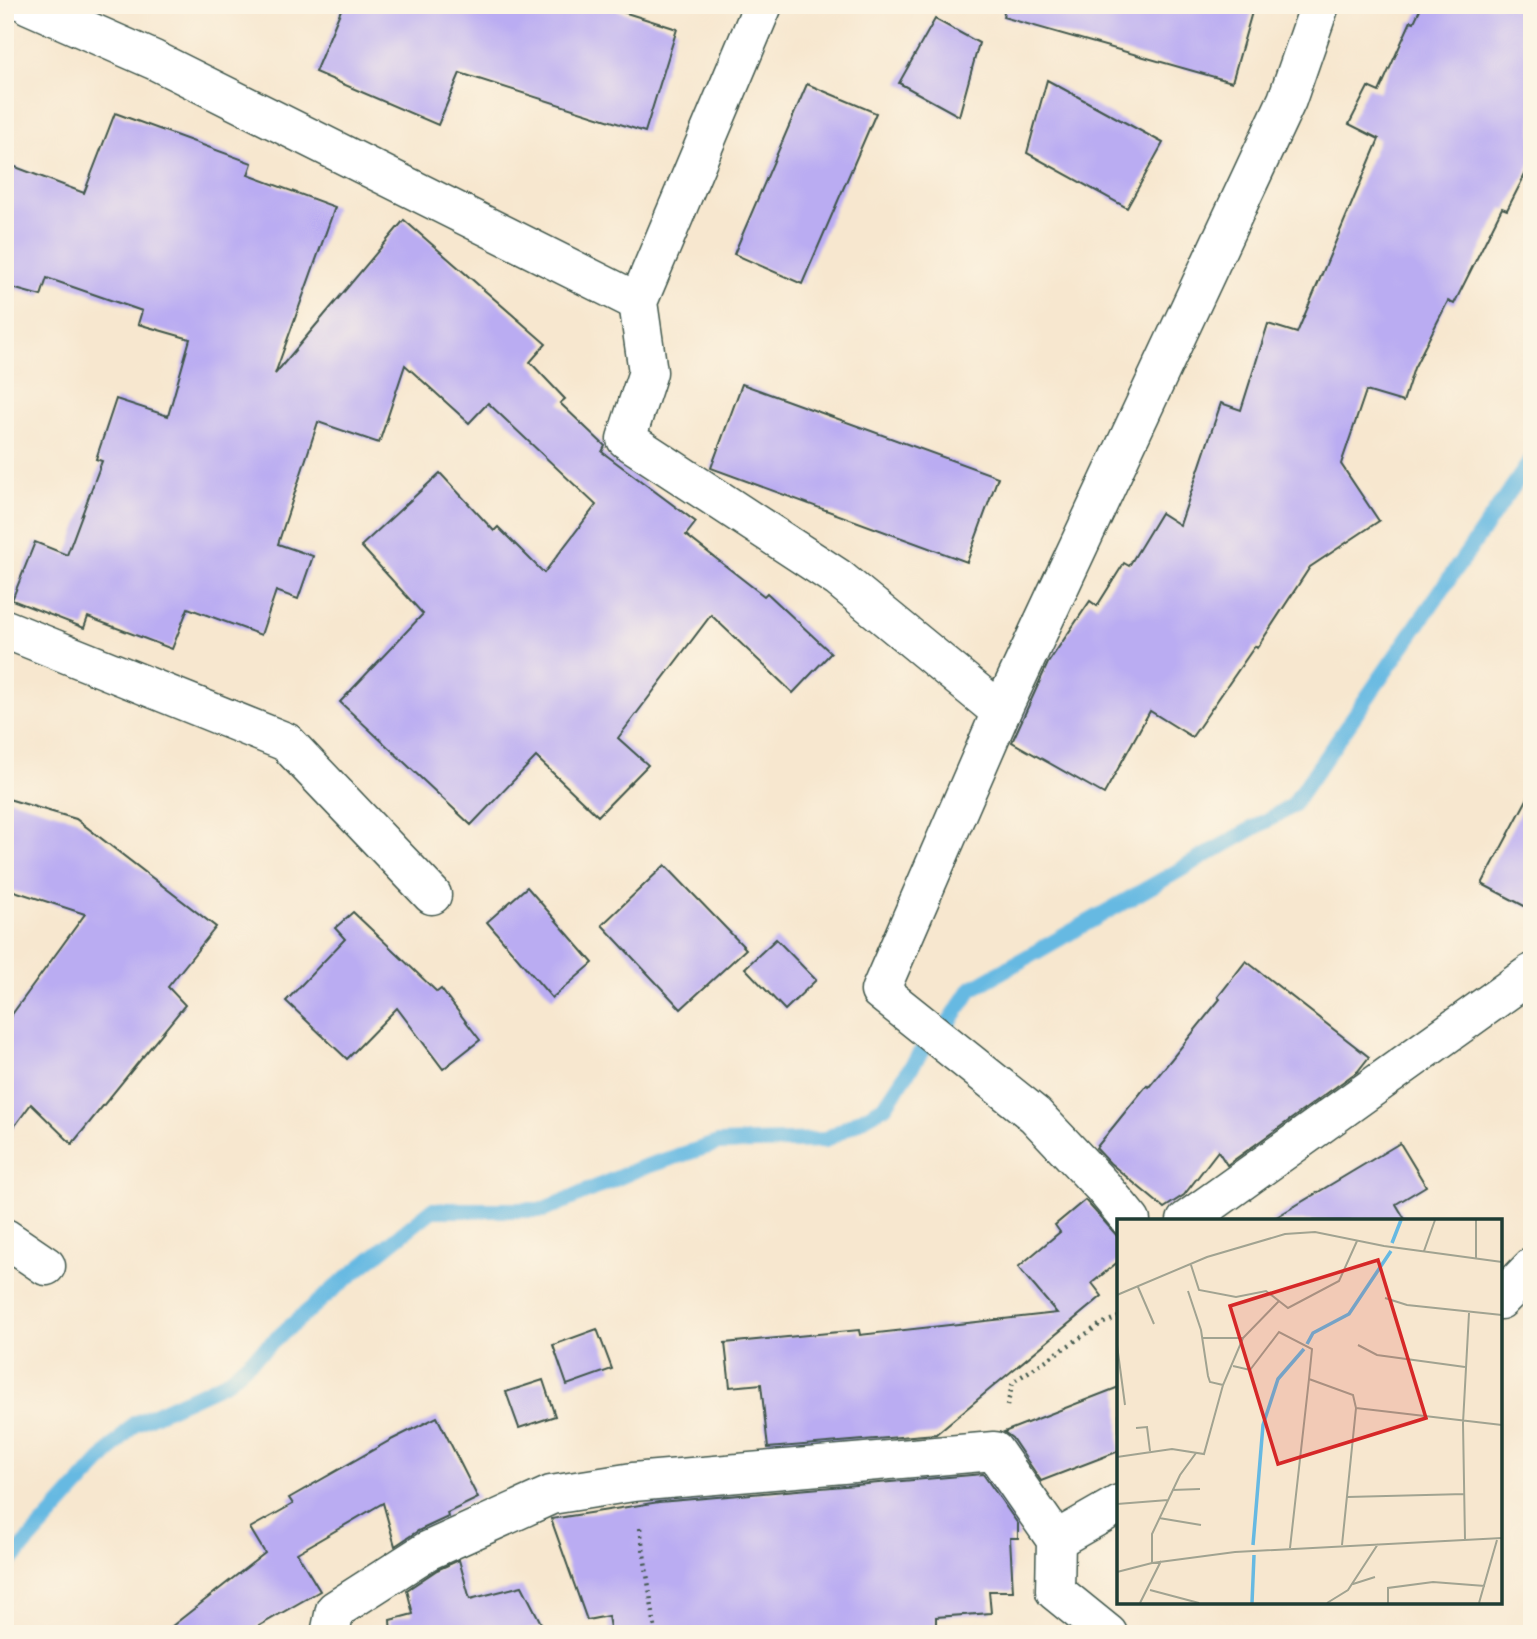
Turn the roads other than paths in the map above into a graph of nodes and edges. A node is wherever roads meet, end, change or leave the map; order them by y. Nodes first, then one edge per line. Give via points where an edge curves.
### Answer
1 (29, 5) edge
2 (763, 5) edge
3 (1320, 5) edge
4 (638, 302) junction
5 (5, 629) edge
6 (1001, 712) junction
7 (432, 895) dead end
8 (1532, 973) edge
9 (1129, 1219) edge
10 (1189, 1219) edge
11 (5, 1238) edge
12 (46, 1266) dead end
13 (1117, 1505) edge
14 (1056, 1540) junction
15 (330, 1634) edge
16 (1108, 1634) edge

1 - 4 street via 154,60
2 - 4 street
3 - 6 street via 1287,100
4 - 6 street via 648,372 626,439 838,578
5 - 7 street via 286,742
6 - 9 street via 880,991 1035,1115
8 - 10 street
11 - 12 street
13 - 14 street
14 - 15 street via 994,1451 633,1482 551,1495 427,1551 335,1610
14 - 16 street via 1055,1591

